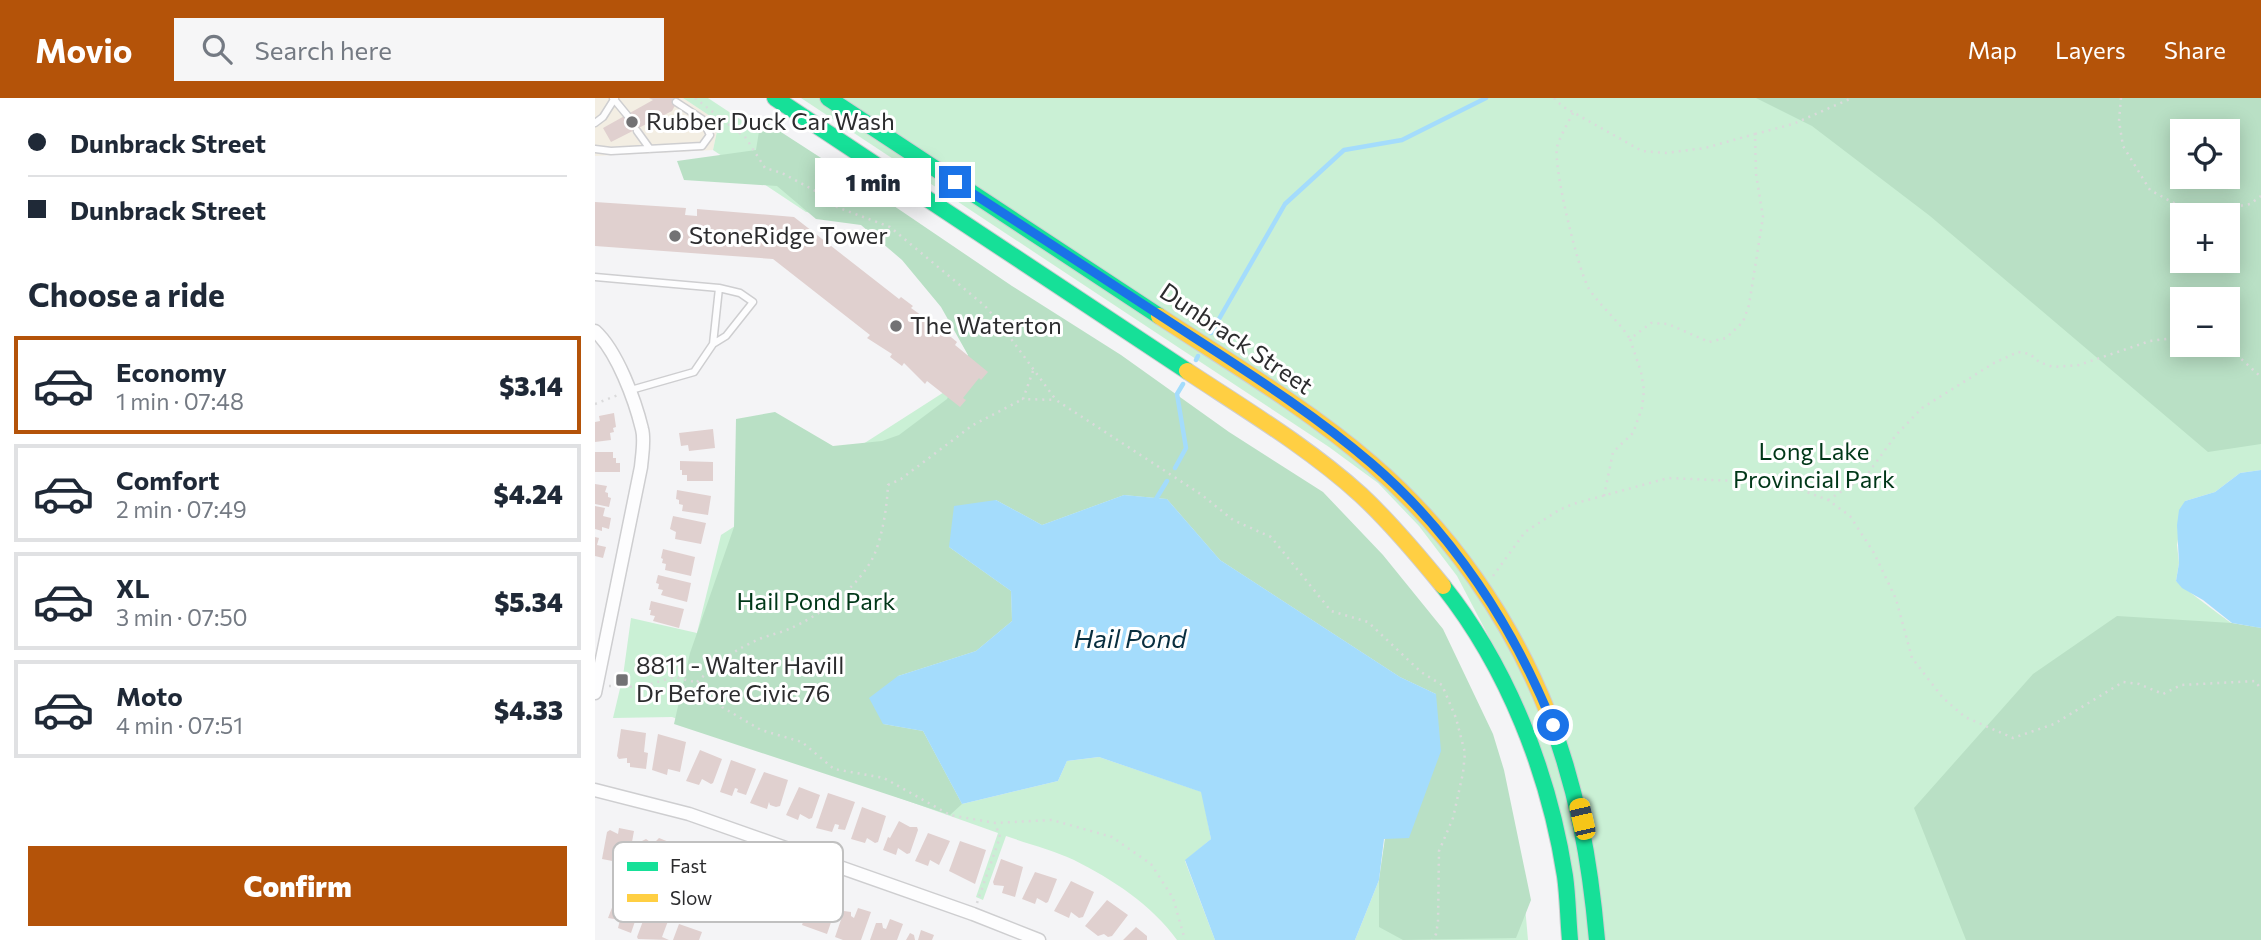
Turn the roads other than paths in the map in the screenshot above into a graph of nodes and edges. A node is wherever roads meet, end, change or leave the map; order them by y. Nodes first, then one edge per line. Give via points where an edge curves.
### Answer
1 (614, 98) edge
2 (775, 98) edge
3 (828, 98) edge
4 (676, 102) dead end
5 (627, 115) dead end
6 (595, 123) edge
7 (637, 131) dead end
8 (595, 149) edge
9 (650, 149) junction
10 (595, 277) edge
11 (719, 288) junction
12 (595, 331) edge
13 (713, 344) junction
14 (629, 391) junction
15 (596, 686) edge
16 (595, 693) edge
17 (595, 790) edge
18 (769, 842) edge
19 (843, 868) edge
20 (1039, 940) edge
21 (1570, 940) edge
22 (1597, 940) edge

1 - 5 lane
1 - 6 lane
2 - 21 main road via 1296,443 1363,497 1422,558 1473,628 1514,702 1544,782 1554,824 1564,868
3 - 22 main road, Dunbrack Street via 1332,432 1417,506 1483,590 1532,674 1563,752 1585,833
4 - 9 lane via 702,118 710,135 702,146
7 - 9 lane
8 - 9 lane
10 - 11 lane
11 - 13 lane
11 - 13 lane via 753,302 726,336
12 - 14 street via 617,362
13 - 14 lane via 694,372
14 - 15 street via 643,431 641,467
15 - 16 street
17 - 18 street via 689,814
19 - 20 street

